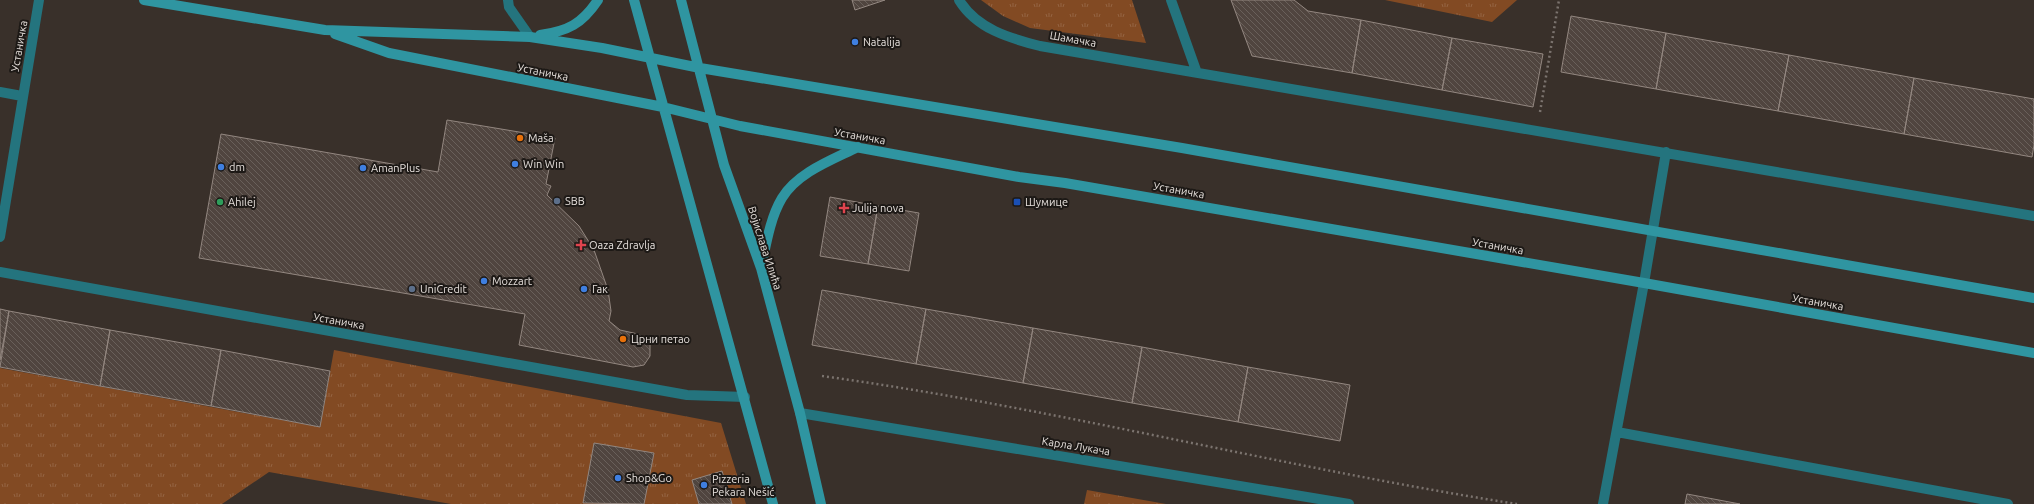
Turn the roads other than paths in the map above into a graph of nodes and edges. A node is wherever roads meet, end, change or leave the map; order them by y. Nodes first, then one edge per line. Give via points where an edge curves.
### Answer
1 (39, 0) edge
2 (144, 0) edge
3 (508, 0) edge
4 (598, 0) edge
5 (634, 0) edge
6 (681, 0) edge
7 (959, 0) edge
8 (1171, 0) edge
9 (325, 30) junction
10 (530, 37) junction
11 (649, 58) junction
12 (700, 68) junction
13 (1197, 73) junction
14 (0, 92) edge
15 (22, 96) junction
16 (663, 108) junction
17 (713, 118) junction
18 (858, 147) junction
19 (1666, 152) junction
20 (2034, 216) edge
21 (1652, 230) junction
22 (0, 238) edge
23 (761, 268) junction
24 (0, 272) edge
25 (1644, 283) junction
26 (2034, 298) edge
27 (2034, 353) edge
28 (745, 397) junction
29 (800, 413) junction
30 (1617, 432) junction
31 (773, 504) edge
32 (821, 504) edge
33 (1349, 504) edge
34 (1603, 504) edge
35 (2008, 504) edge

1 - 15 lane, Устаничка
2 - 9 main road, Устаничка
3 - 10 lane via 509,7
4 - 10 main road via 580,22 561,32
5 - 11 main road
6 - 12 main road, Војислава Илића
7 - 13 lane, Шамачка via 970,15 1010,38 1040,46
8 - 13 lane
9 - 10 main road, Устаничка
9 - 16 main road, Устаничка via 389,53
10 - 11 main road, Устаничка
11 - 12 main road, Устаничка
11 - 16 main road
12 - 17 main road, Војислава Илића
12 - 21 main road, Устаничка via 1190,149
13 - 19 lane
14 - 15 lane
15 - 22 lane, Устаничка
16 - 17 main road, Устаничка
16 - 28 main road
17 - 18 main road, Устаничка via 740,126
17 - 23 main road, Војислава Илића via 724,165
18 - 23 main road via 806,175 782,198 769,233
18 - 25 main road, Устаничка via 1019,177 1065,182
19 - 20 lane
19 - 21 lane
21 - 25 lane
21 - 26 main road, Устаничка
23 - 29 main road, Војислава Илића
24 - 28 lane, Устаничка via 686,396
25 - 27 main road, Устаничка
25 - 30 lane
28 - 31 main road
29 - 32 main road, Војислава Илића
29 - 33 lane, Карла Лукача
30 - 34 lane
30 - 35 lane

